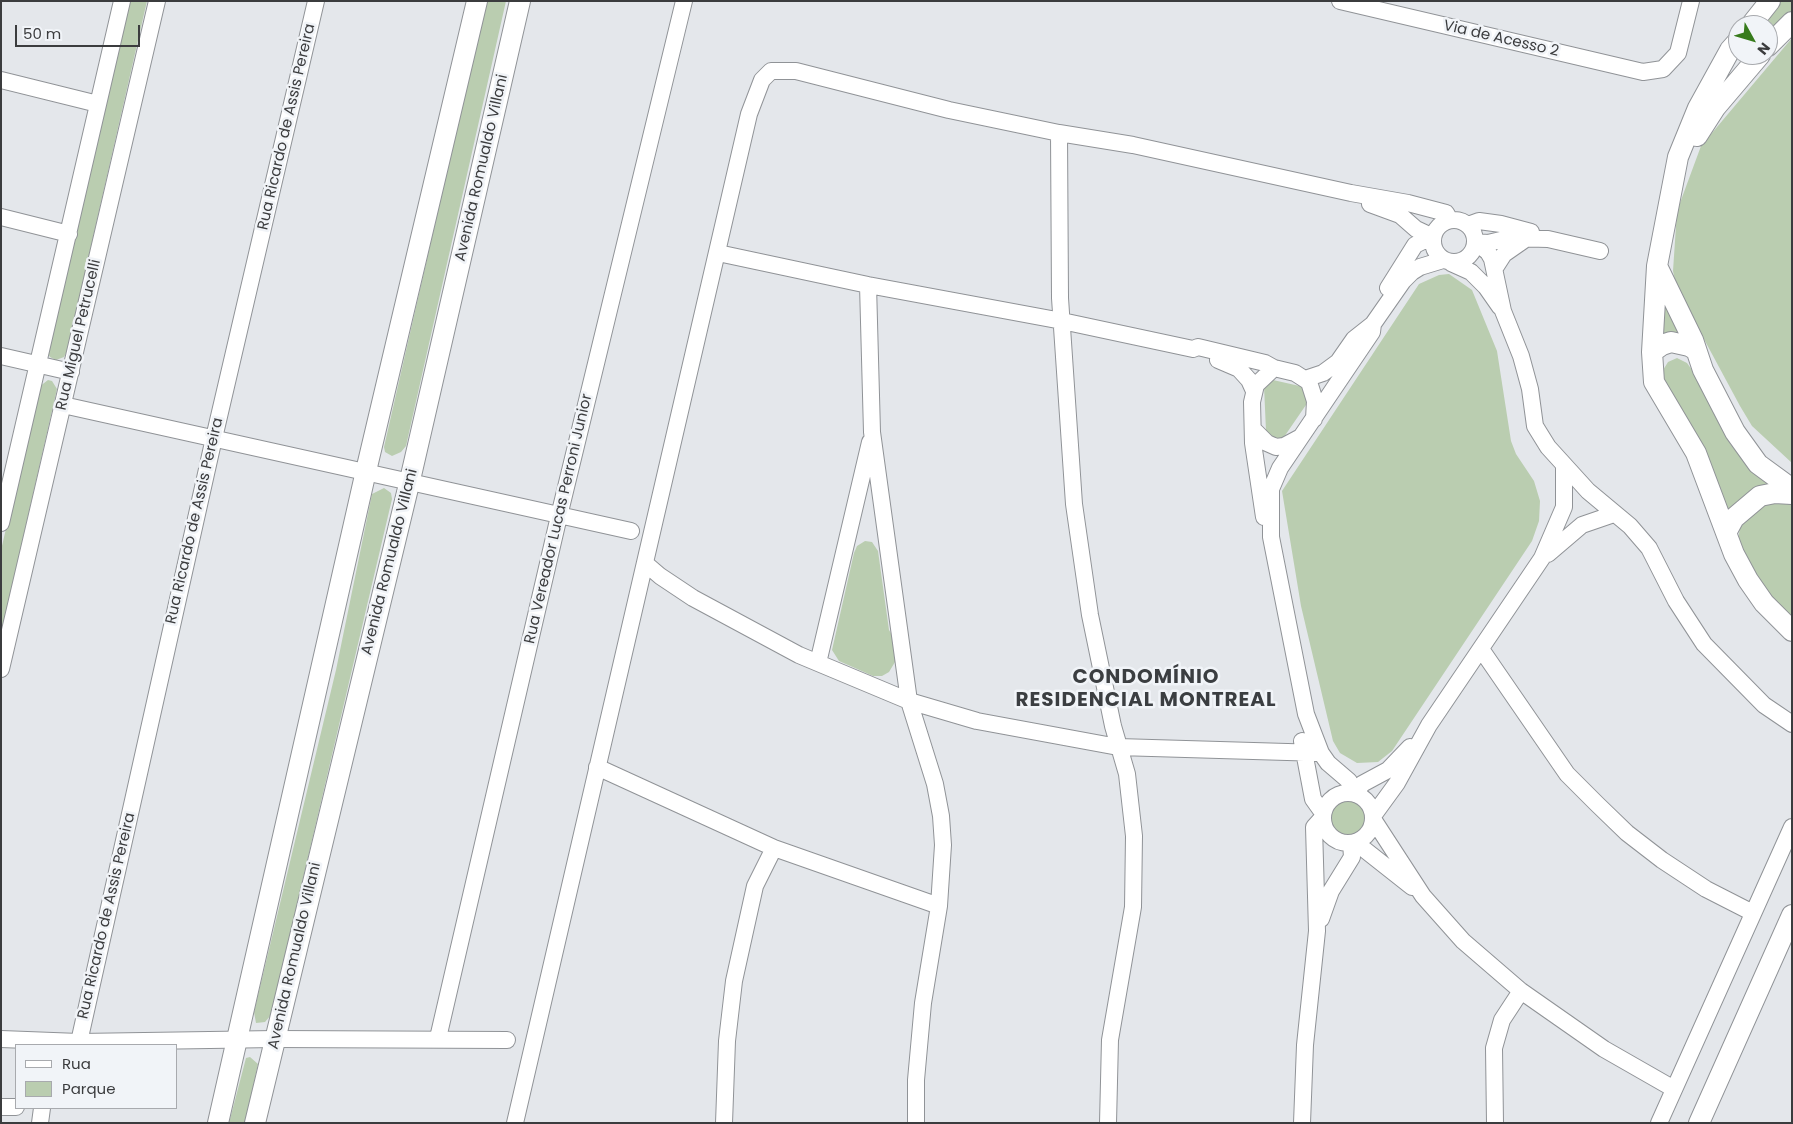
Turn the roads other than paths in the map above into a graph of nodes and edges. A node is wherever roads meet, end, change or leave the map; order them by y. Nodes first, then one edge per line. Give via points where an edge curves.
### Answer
1 (122, 1) edge
2 (158, 1) edge
3 (316, 1) edge
4 (477, 1) edge
5 (520, 1) edge
6 (684, 1) edge
7 (1340, 1) edge
8 (1691, 1) edge
9 (1770, 1) edge
10 (1758, 15) edge
11 (1792, 22) edge
12 (1778, 36) edge
13 (1728, 58) edge
14 (1752, 65) edge
15 (1, 80) edge
16 (98, 104) junction
17 (1059, 133) junction
18 (1670, 189) junction
19 (1351, 193) junction
20 (1, 217) edge
21 (1450, 220) junction
22 (1468, 225) junction
23 (69, 234) junction
24 (1529, 237) junction
25 (1548, 238) junction
26 (1433, 239) junction
27 (1475, 242) junction
28 (718, 252) junction
29 (1600, 252) dead end
30 (1447, 261) junction
31 (1657, 266) junction
32 (1495, 268) junction
33 (868, 285) junction
34 (1387, 302) junction
35 (1503, 311) junction
36 (1062, 321) junction
37 (1373, 324) junction
38 (1193, 349) junction
39 (1696, 350) junction
40 (1652, 352) junction
41 (1, 356) edge
42 (38, 365) junction
43 (1274, 368) junction
44 (71, 372) junction
45 (1305, 379) junction
46 (1254, 391) junction
47 (63, 405) junction
48 (1314, 419) junction
49 (1253, 429) junction
50 (872, 432) junction
51 (1302, 436) junction
52 (214, 438) junction
53 (1564, 467) junction
54 (366, 471) junction
55 (410, 480) junction
56 (1792, 489) edge
57 (1792, 494) edge
58 (4, 498) edge
59 (1614, 514) junction
60 (559, 516) junction
61 (1, 523) edge
62 (631, 531) dead end
63 (1726, 531) junction
64 (1271, 537) junction
65 (1542, 558) junction
66 (646, 564) junction
67 (1792, 631) edge
68 (1480, 649) junction
69 (818, 663) junction
70 (1, 669) edge
71 (909, 701) junction
72 (1306, 714) junction
73 (1792, 724) edge
74 (1429, 725) junction
75 (1118, 746) junction
76 (1303, 752) junction
77 (1321, 752) junction
78 (597, 767) junction
79 (1355, 794) junction
80 (1323, 815) junction
81 (1373, 818) junction
82 (1792, 827) edge
83 (1353, 843) junction
84 (774, 848) junction
85 (1423, 896) junction
86 (939, 906) junction
87 (1753, 913) junction
88 (1792, 915) edge
89 (1317, 931) junction
90 (1521, 990) junction
91 (275, 1038) junction
92 (438, 1038) junction
93 (1, 1039) edge
94 (235, 1040) junction
95 (507, 1040) dead end
96 (79, 1042) junction
97 (50, 1043) edge
98 (1674, 1089) junction
99 (1, 1107) edge
100 (15, 1107) edge
101 (42, 1109) edge
102 (40, 1123) edge
103 (218, 1123) edge
104 (255, 1123) edge
105 (515, 1123) edge
106 (724, 1123) edge
107 (916, 1123) edge
108 (1108, 1123) edge
109 (1302, 1123) edge
110 (1495, 1123) edge
111 (1659, 1123) edge
112 (1699, 1123) edge

1 - 16 street
2 - 44 street, Rua Miguel Petrucelli
3 - 52 street, Rua Ricardo de Assis Pereira
4 - 54 street
5 - 55 street, Avenida Romualdo Villani
6 - 60 street, Rua Vereador Lucas Perroni Junior
7 - 8 street, Via de Acesso 2 via 1643,72 1663,69 1678,53
9 - 10 street
11 - 12 street
13 - 18 street via 1698,108 1678,157
14 - 18 street via 1699,131
15 - 16 street
16 - 23 street
17 - 19 street via 1133,145
17 - 28 street via 949,110 796,71 771,71 762,80 749,114
17 - 36 street
18 - 31 street
19 - 21 street via 1446,213
19 - 26 street via 1400,215
20 - 23 street
21 - 22 street
21 - 26 street via 1439,226
22 - 25 street via 1479,221 1501,224
22 - 27 street
23 - 42 street
24 - 25 street
24 - 27 street
24 - 32 street via 1512,246
25 - 29 street
26 - 30 street via 1435,252
26 - 34 street via 1419,242 1406,256 1389,285
27 - 30 street via 1470,255 1458,262
27 - 32 street via 1488,252
28 - 33 street
28 - 66 street
30 - 34 street via 1412,272
30 - 35 street via 1471,272
31 - 39 street
31 - 40 street
32 - 35 street
33 - 36 street
33 - 50 street
34 - 37 street
35 - 53 street via 1521,356 1535,426
36 - 38 street
36 - 75 street via 1074,504 1090,615
37 - 45 street via 1359,333 1330,370
37 - 48 street via 1372,332
38 - 43 street via 1198,347 1265,362
38 - 46 street via 1239,369
39 - 40 street via 1671,342
39 - 56 street via 1735,432 1758,464
40 - 63 street via 1654,382 1696,453
41 - 42 street
42 - 44 street
42 - 58 street
43 - 45 street
43 - 46 street via 1260,380
44 - 47 street, Rua Miguel Petrucelli
45 - 48 street via 1314,394
46 - 49 street
47 - 52 street
47 - 70 street, Rua Miguel Petrucelli
48 - 51 street
49 - 51 street via 1276,447
49 - 64 street via 1261,501
50 - 69 street
50 - 71 street
51 - 64 street via 1271,489
52 - 54 street
52 - 96 street, Rua Ricardo de Assis Pereira
53 - 59 street
53 - 65 street via 1564,507
54 - 55 street
54 - 94 street
55 - 60 street
55 - 91 street, Avenida Romualdo Villani
57 - 63 street via 1760,496 1734,518
58 - 61 street
59 - 65 street via 1582,525
59 - 73 street via 1650,548 1676,601 1704,644 1764,705
60 - 62 street
60 - 92 street, Rua Vereador Lucas Perroni Junior
63 - 67 street via 1748,580 1764,603
64 - 72 street
65 - 68 street
66 - 69 street via 693,598
66 - 78 street
68 - 74 street
68 - 87 street via 1567,774 1597,804 1662,860 1706,889
69 - 71 street
71 - 75 street via 977,721
71 - 86 street via 927,756 941,816
72 - 76 street
72 - 77 street
74 - 79 street via 1397,761 1362,784
74 - 81 street via 1397,783
75 - 76 street
75 - 108 street via 1129,793 1135,869 1127,944 1110,1040
76 - 77 street
76 - 80 street via 1313,800
77 - 79 street via 1328,763 1349,781
78 - 84 street
78 - 105 street
79 - 80 street via 1346,793 1331,799
79 - 81 street via 1368,802
80 - 83 street via 1326,831 1331,837
80 - 89 street via 1314,826
81 - 83 street via 1368,834
81 - 85 street
82 - 87 street
83 - 85 street
83 - 89 street via 1352,858 1330,891
84 - 86 street
84 - 106 street via 755,886 734,981 727,1041
85 - 90 street via 1463,941
86 - 107 street via 923,1003 916,1080
87 - 98 street
88 - 112 street
89 - 109 street via 1305,1045
90 - 98 street via 1604,1049
90 - 110 street via 1502,1020 1494,1048
91 - 92 street
91 - 94 street
91 - 104 street, Avenida Romualdo Villani
92 - 95 street
93 - 97 street
94 - 96 street
94 - 103 street
96 - 97 street
98 - 111 street
99 - 100 street
101 - 102 street

